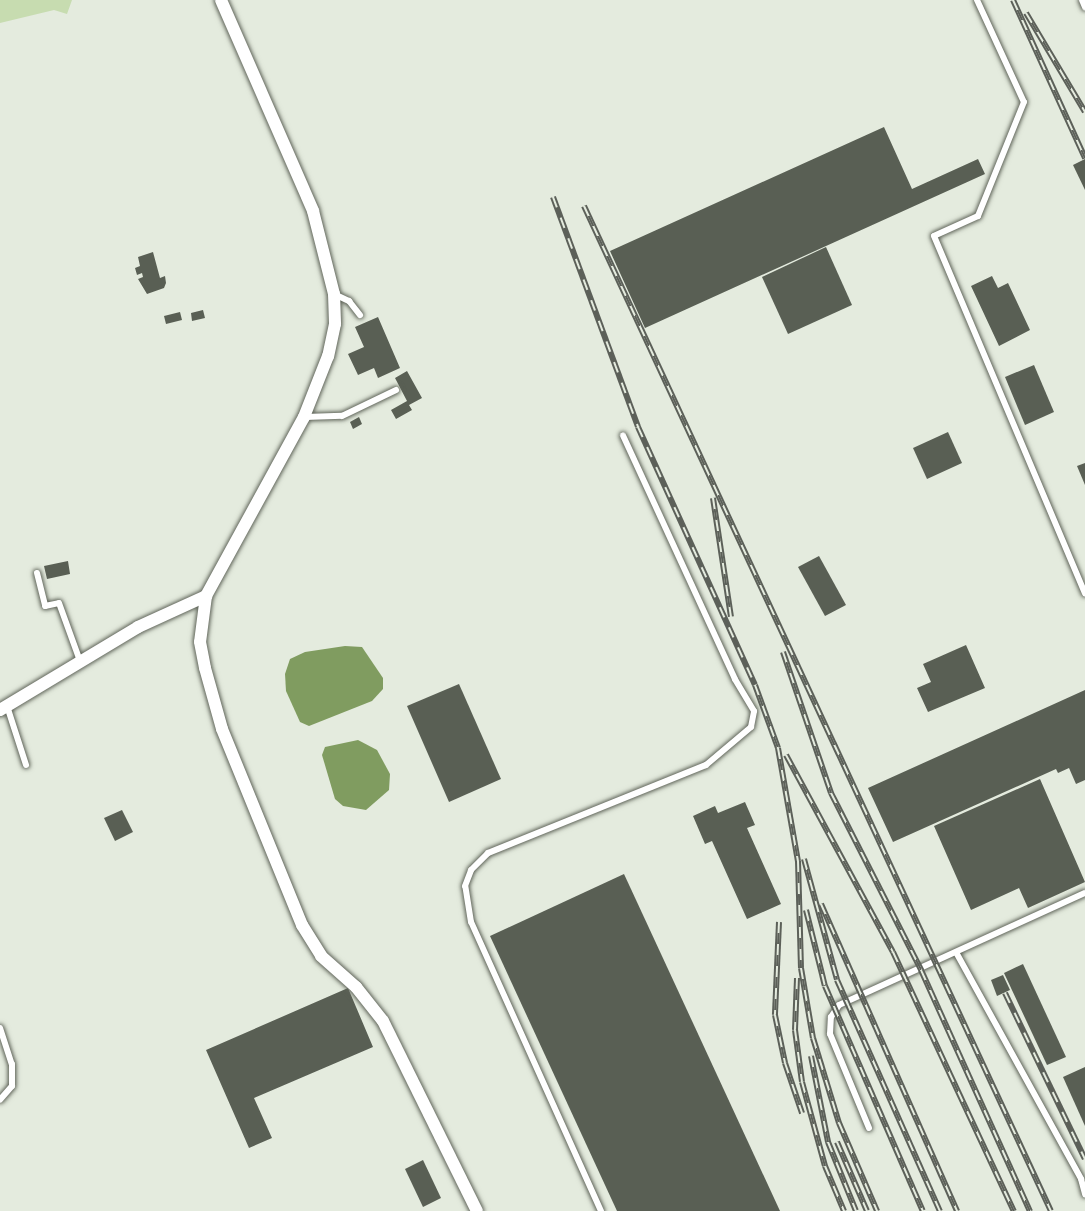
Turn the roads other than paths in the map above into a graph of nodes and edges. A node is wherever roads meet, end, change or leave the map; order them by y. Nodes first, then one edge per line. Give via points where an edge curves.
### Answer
1 (221, 0) edge
2 (977, 0) edge
3 (1082, 0) edge
4 (1085, 7) edge
5 (334, 294) junction
6 (360, 315) dead end
7 (396, 390) dead end
8 (304, 417) junction
9 (623, 436) dead end
10 (37, 573) dead end
11 (1085, 592) edge
12 (206, 596) junction
13 (80, 661) junction
14 (4, 707) edge
15 (26, 765) dead end
16 (1085, 893) edge
17 (957, 954) junction
18 (0, 1028) edge
19 (0, 1100) edge
20 (869, 1128) dead end
21 (1083, 1178) edge
22 (1085, 1194) edge
23 (477, 1211) edge
24 (601, 1211) edge

1 - 5 street via 313,211
2 - 11 lane via 1024,102 978,216 934,236
3 - 4 lane
5 - 6 lane via 349,301
5 - 8 street via 328,356
7 - 8 lane via 342,416
8 - 12 street
9 - 24 lane via 735,679 754,711 751,727 706,765 488,853 471,870 465,886 471,922
10 - 13 lane via 45,606 59,603
12 - 13 street via 138,627
12 - 23 street via 200,642 219,719 302,926 321,956 357,987 383,1021
13 - 14 street
14 - 15 lane
16 - 17 lane
17 - 20 lane via 839,1005 831,1017 832,1044
17 - 21 lane
18 - 19 lane via 12,1064 12,1086
21 - 22 lane

